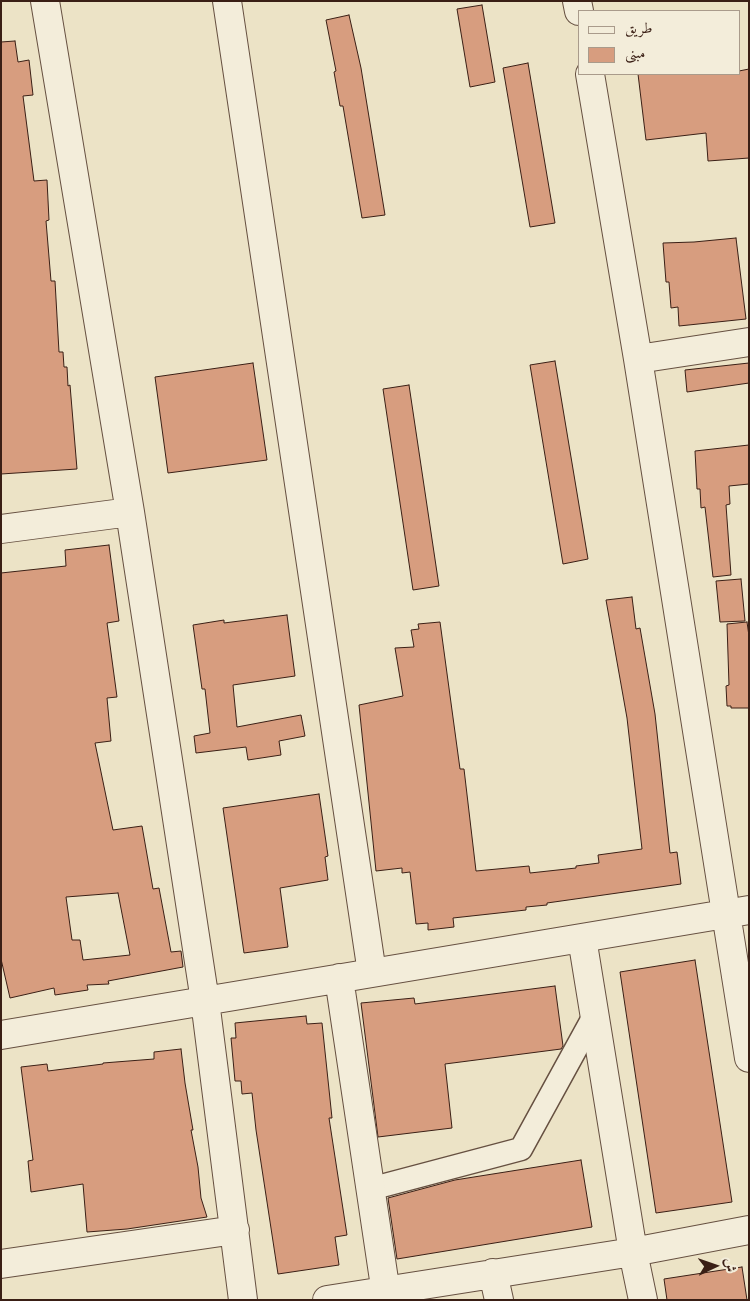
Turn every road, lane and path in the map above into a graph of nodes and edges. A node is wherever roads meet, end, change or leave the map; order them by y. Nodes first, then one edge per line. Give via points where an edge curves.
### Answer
1 (45, 1) edge
2 (227, 1) edge
3 (590, 75) edge
4 (749, 342) edge
5 (638, 359) junction
6 (130, 512) junction
7 (1, 530) edge
8 (737, 912) edge
9 (582, 938) junction
10 (372, 973) junction
11 (339, 978) junction
12 (205, 1001) junction
13 (594, 1016) junction
14 (1, 1035) edge
15 (749, 1058) edge
16 (370, 1190) junction
17 (235, 1230) junction
18 (749, 1230) edge
19 (633, 1252) junction
20 (1, 1264) edge
21 (494, 1273) junction
22 (386, 1295) edge
23 (243, 1300) edge
24 (327, 1300) edge
25 (499, 1300) edge
26 (643, 1300) edge

1 - 6 street
2 - 10 street
3 - 5 street
4 - 5 street
5 - 8 street
6 - 7 street
6 - 12 street
8 - 9 street
8 - 15 street
9 - 10 street
9 - 13 street
10 - 11 street
11 - 12 street
11 - 16 street
12 - 14 street
12 - 17 street
13 - 16 street via 521,1149
13 - 19 street
16 - 22 street
17 - 20 street
17 - 23 street
18 - 19 street
19 - 21 street
19 - 26 street
21 - 22 street
21 - 25 street
22 - 24 street

